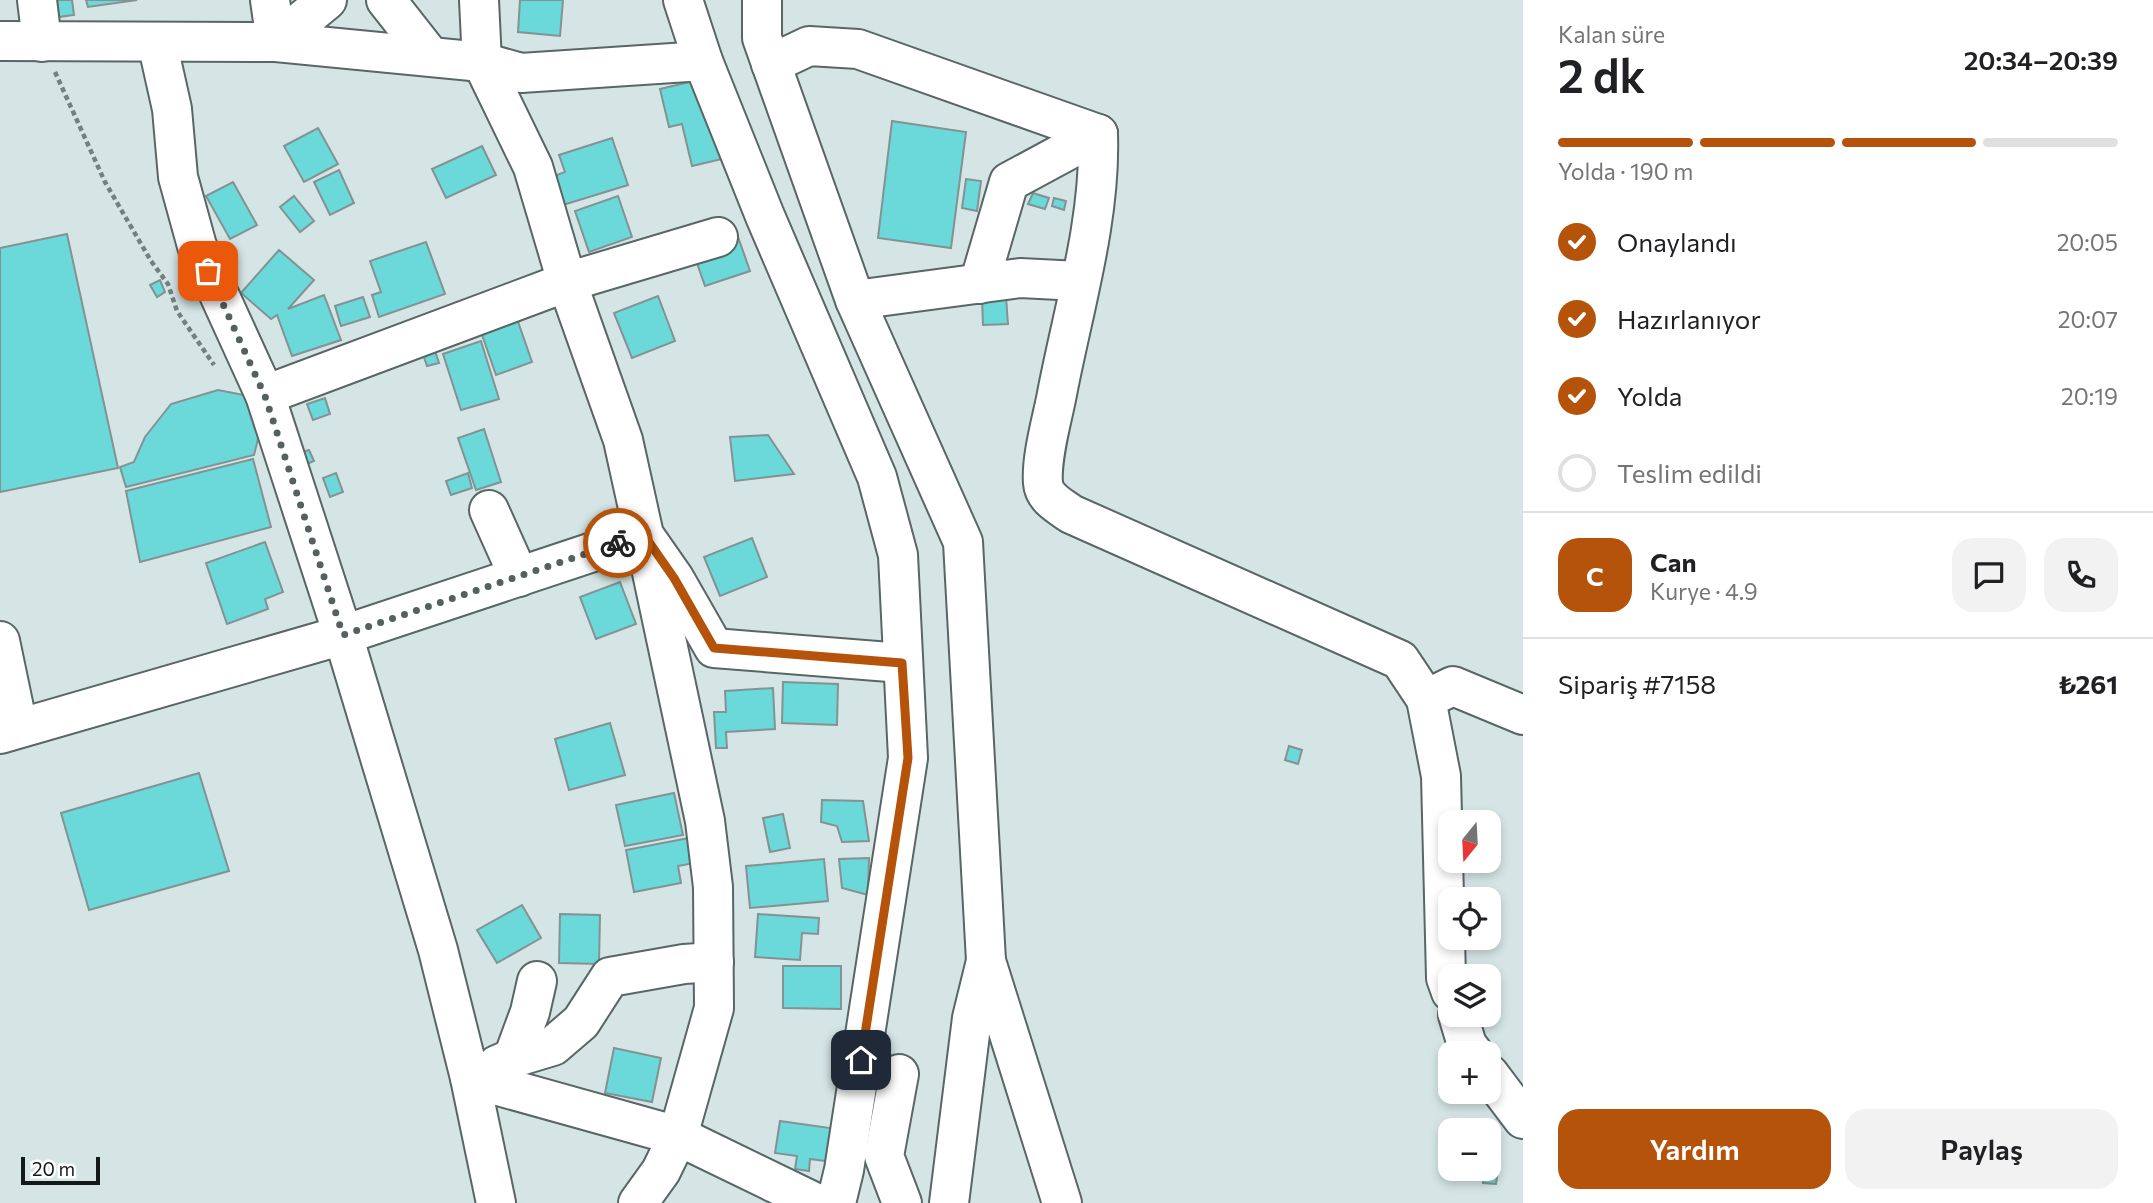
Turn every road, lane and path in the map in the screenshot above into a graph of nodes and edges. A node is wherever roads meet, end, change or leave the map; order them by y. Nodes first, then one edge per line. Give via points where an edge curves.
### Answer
1 (37, 0) edge
2 (270, 0) edge
3 (327, 0) edge
4 (386, 0) edge
5 (479, 0) edge
6 (683, 0) edge
7 (762, 0) edge
8 (790, 0) edge
9 (0, 41) edge
10 (42, 42) junction
11 (158, 42) junction
12 (276, 42) junction
13 (766, 51) junction
14 (430, 56) junction
15 (702, 61) junction
16 (482, 62) junction
17 (1098, 134) junction
18 (718, 237) dead end
19 (1079, 281) junction
20 (567, 282) junction
21 (979, 284) junction
22 (855, 300) junction
23 (219, 372) dead end
24 (265, 396) junction
25 (489, 510) dead end
26 (644, 535) junction
27 (519, 577) junction
28 (343, 635) junction
29 (0, 641) edge
30 (902, 663) junction
31 (1426, 699) junction
32 (1523, 715) edge
33 (9, 731) edge
34 (986, 961) junction
35 (714, 962) junction
36 (1446, 964) edge
37 (537, 981) dead end
38 (513, 1058) junction
39 (899, 1074) dead end
40 (470, 1078) junction
41 (1501, 1090) edge
42 (1523, 1119) edge
43 (678, 1136) junction
44 (496, 1203) edge
45 (638, 1203) edge
46 (816, 1203) edge
47 (835, 1203) edge
48 (902, 1203) edge
49 (948, 1203) edge
50 (1062, 1203) edge

1 - 10 street
2 - 12 street
3 - 12 street
4 - 14 street
5 - 16 street
6 - 15 street
7 - 13 street
8 - 13 street
9 - 10 street
10 - 11 street
10 - 23 path via 105,182 168,284 177,311
11 - 12 street
11 - 24 street via 172,109 178,177 197,246
12 - 14 street
13 - 17 street via 809,46 858,49
13 - 22 street
14 - 16 street
15 - 16 street via 521,73
15 - 30 street via 877,477 898,555
16 - 20 street via 533,167
17 - 19 street via 1099,164
17 - 21 street via 1009,182
18 - 20 street
19 - 21 street via 1020,278
19 - 31 street via 1042,485 1052,501 1071,514 1400,660
20 - 24 street
20 - 26 street via 623,440
21 - 22 street
22 - 34 street via 963,542
24 - 28 street
25 - 27 street
26 - 27 street
26 - 30 street via 714,648
26 - 35 street via 705,821 713,887
27 - 28 street
28 - 33 street
28 - 40 street via 438,950
29 - 33 street
30 - 47 street via 908,758
31 - 32 street via 1452,686
31 - 36 street via 1441,776
34 - 49 street via 972,1018
34 - 50 street
35 - 38 street via 610,977 581,1022 553,1046
35 - 43 street via 714,1008
37 - 38 street
38 - 40 street
39 - 48 street via 884,1156
40 - 43 street
40 - 44 street
41 - 42 street
43 - 45 street via 662,1171
43 - 46 street

